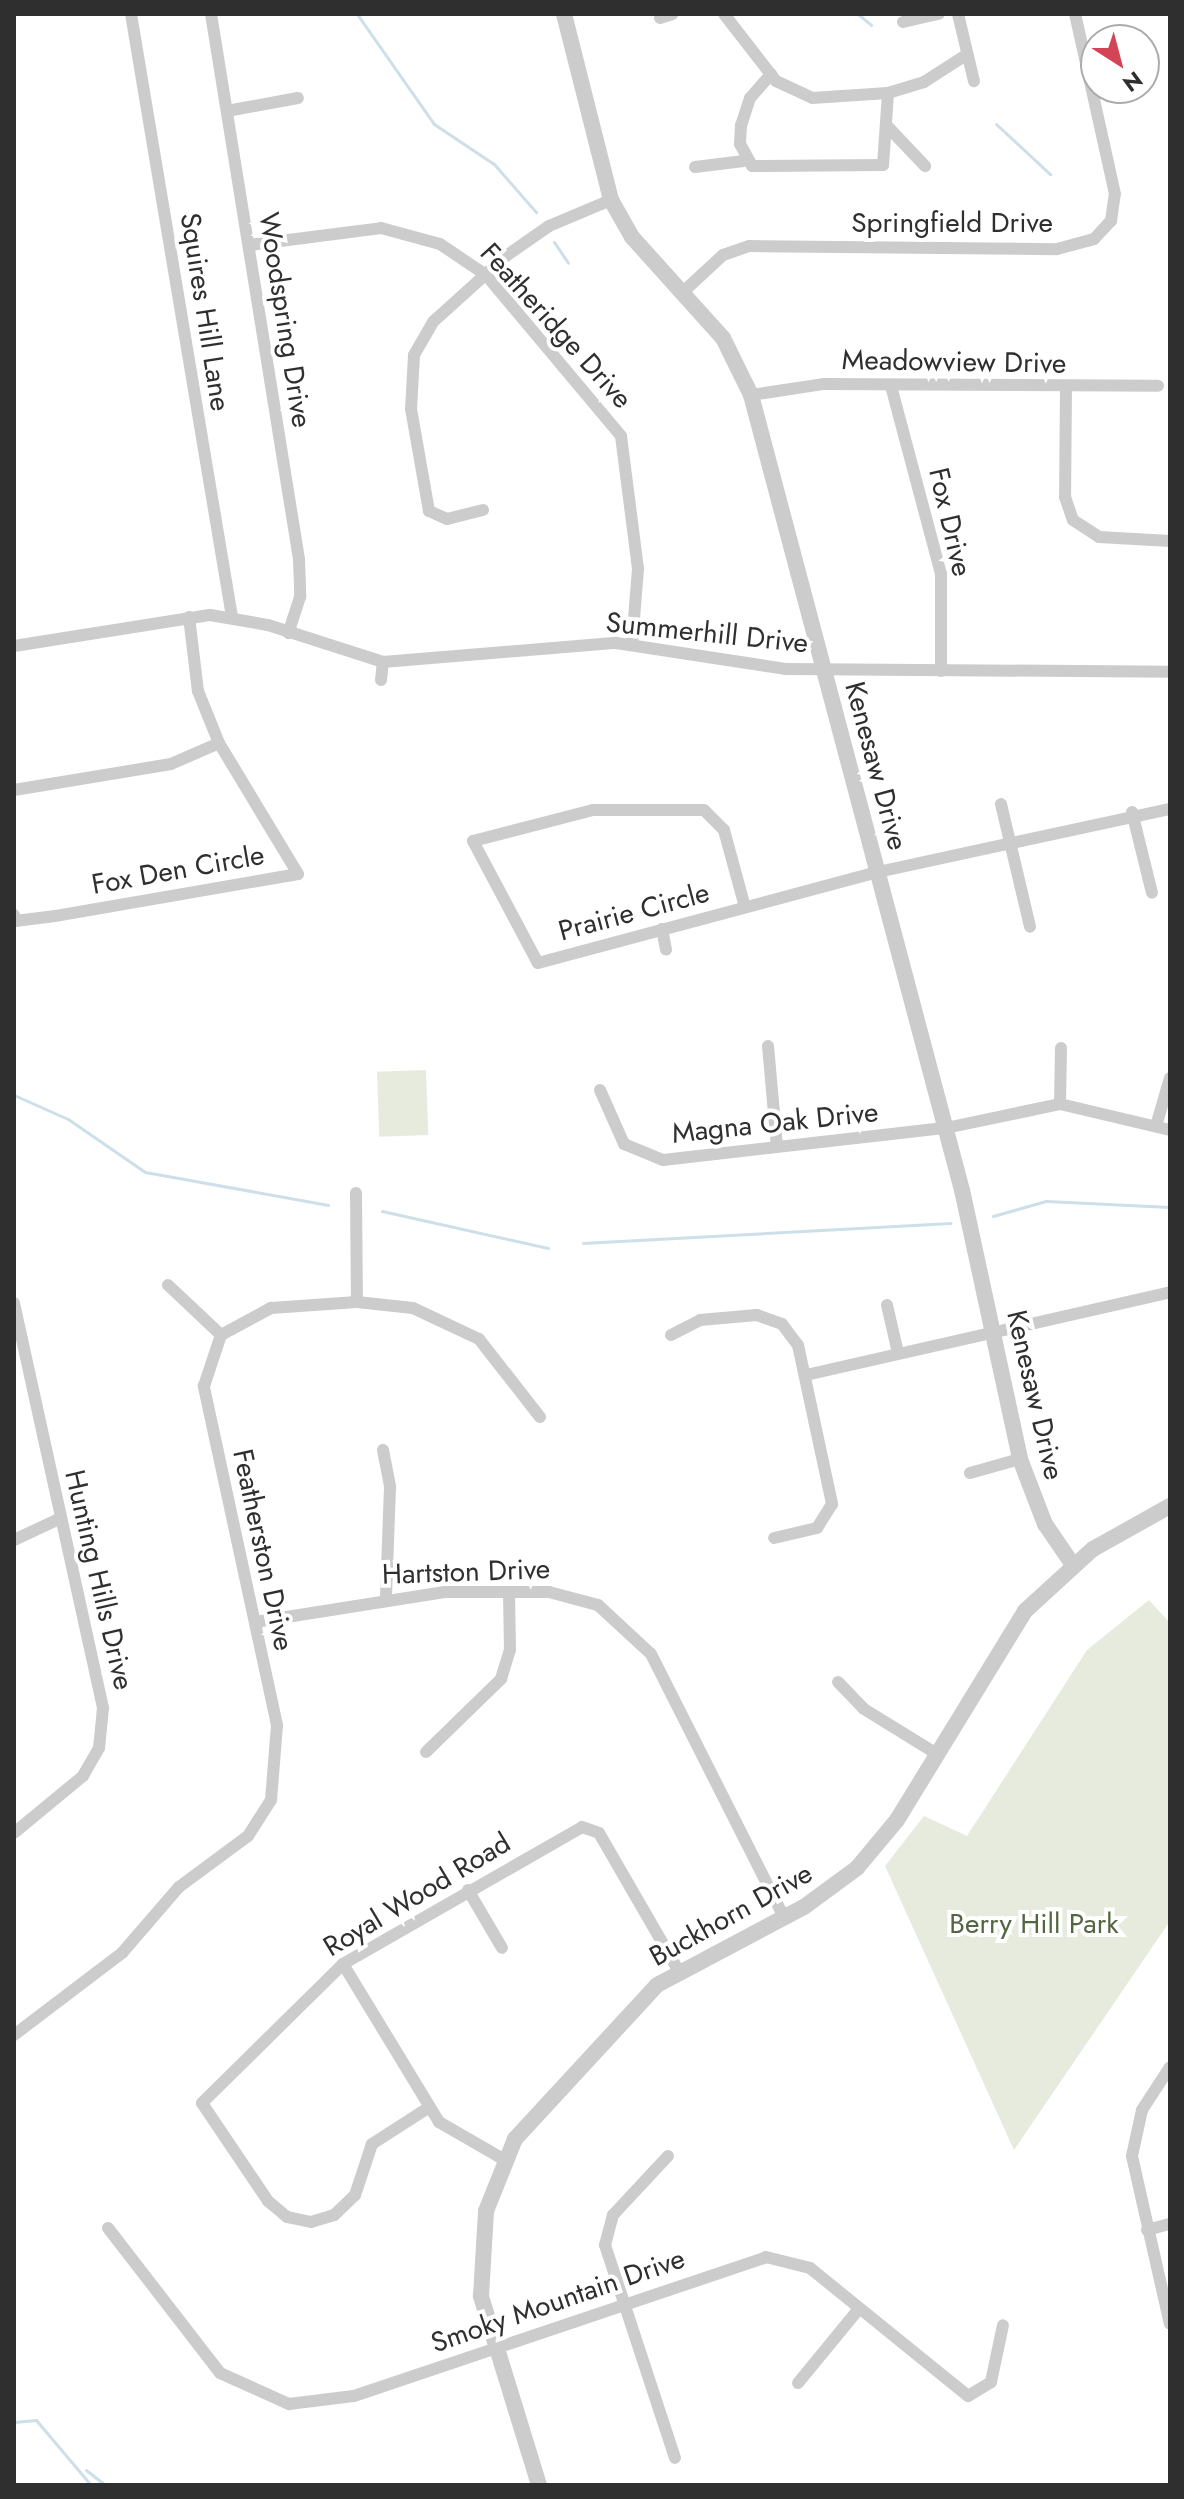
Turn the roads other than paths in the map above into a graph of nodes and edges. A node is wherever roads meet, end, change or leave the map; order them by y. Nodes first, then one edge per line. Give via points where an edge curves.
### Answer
1 (131, 14) edge
2 (211, 14) edge
3 (564, 14) edge
4 (724, 14) edge
5 (939, 14) edge
6 (958, 14) edge
7 (1075, 14) edge
8 (903, 22) dead end
9 (966, 55) junction
10 (771, 74) junction
11 (974, 81) dead end
12 (888, 93) junction
13 (298, 98) dead end
14 (227, 111) junction
15 (888, 127) junction
16 (744, 161) junction
17 (925, 166) dead end
18 (695, 167) dead end
19 (611, 200) junction
20 (249, 245) junction
21 (486, 275) junction
22 (683, 292) junction
23 (891, 386) junction
24 (1158, 386) dead end
25 (1066, 388) junction
26 (751, 395) junction
27 (483, 510) dead end
28 (1170, 541) edge
29 (189, 617) junction
30 (232, 617) junction
31 (288, 633) junction
32 (632, 643) junction
33 (14, 646) edge
34 (383, 662) junction
35 (823, 670) junction
36 (941, 671) junction
37 (1170, 672) edge
38 (381, 680) dead end
39 (219, 743) junction
40 (14, 790) edge
41 (1001, 804) dead end
42 (1170, 809) edge
43 (1132, 812) junction
44 (1010, 841) junction
45 (878, 872) junction
46 (1152, 893) dead end
47 (745, 907) junction
48 (14, 915) edge
49 (1030, 927) dead end
50 (662, 929) junction
51 (666, 950) dead end
52 (768, 1046) dead end
53 (1061, 1048) dead end
54 (1170, 1078) edge
55 (600, 1090) dead end
56 (1060, 1104) junction
57 (1156, 1126) junction
58 (946, 1128) junction
59 (1170, 1130) edge
60 (777, 1147) junction
61 (356, 1193) dead end
62 (168, 1285) dead end
63 (1170, 1292) edge
64 (357, 1302) junction
65 (14, 1303) edge
66 (887, 1305) dead end
67 (993, 1334) junction
68 (221, 1335) junction
69 (671, 1335) dead end
70 (898, 1353) junction
71 (806, 1375) junction
72 (540, 1417) dead end
73 (383, 1450) dead end
74 (1020, 1459) junction
75 (970, 1473) dead end
76 (1170, 1506) edge
77 (61, 1518) junction
78 (774, 1538) dead end
79 (14, 1540) edge
80 (1073, 1565) junction
81 (509, 1592) junction
82 (386, 1596) junction
83 (255, 1622) junction
84 (838, 1682) dead end
85 (426, 1752) dead end
86 (937, 1754) junction
87 (14, 1833) edge
88 (468, 1890) junction
89 (784, 1917) junction
90 (502, 1948) dead end
91 (343, 1964) junction
92 (678, 1970) junction
93 (14, 2035) edge
94 (1170, 2067) edge
95 (428, 2108) junction
96 (668, 2156) dead end
97 (503, 2159) junction
98 (1170, 2224) edge
99 (108, 2228) dead end
100 (1147, 2230) junction
101 (622, 2304) junction
102 (858, 2310) junction
103 (1170, 2324) edge
104 (1003, 2325) dead end
105 (494, 2348) junction
106 (798, 2383) dead end
107 (675, 2458) dead end
108 (539, 2485) edge

1 - 30 street, Squires Hill Lane
2 - 14 street, Woodspring Drive
3 - 19 street, Kenesaw Drive
4 - 10 street
5 - 8 street
6 - 9 street
7 - 22 street, Springfield Drive via 1115,194 1111,221 1094,239 1057,249 749,246 723,255
9 - 11 street
9 - 12 street via 924,82
10 - 12 street via 812,98
10 - 16 street via 750,98 741,125
12 - 15 street
13 - 14 street
14 - 20 street, Woodspring Drive
15 - 16 street via 888,158 877,167
15 - 17 street
16 - 18 street
19 - 21 street via 549,226
19 - 22 street, Kenesaw Drive via 632,237
20 - 21 street, Featheridge Drive via 381,228 440,244
20 - 31 street, Woodspring Drive via 299,559 300,597
21 - 27 street via 421,339 409,391 429,511 447,519
21 - 32 street, Featheridge Drive via 621,436 638,569
22 - 26 street, Kenesaw Drive via 723,338
23 - 25 street, Meadowview Drive
23 - 26 street, Meadowview Drive via 797,385
23 - 36 street, Fox Drive via 941,574
24 - 25 street, Meadowview Drive
25 - 28 street via 1065,487 1073,520 1099,537
26 - 35 street, Kenesaw Drive
29 - 30 street, Summerhill Drive
29 - 33 street, Summerhill Drive
29 - 39 street, Fox Den Circle via 198,691
30 - 31 street, Summerhill Drive
31 - 34 street, Summerhill Drive
32 - 34 street, Summerhill Drive
32 - 35 street, Summerhill Drive via 766,668
34 - 38 street
35 - 36 street, Summerhill Drive
35 - 45 street, Kenesaw Drive
36 - 37 street, Summerhill Drive
39 - 40 street via 171,764
39 - 48 street, Fox Den Circle via 298,874 55,916 15,921
41 - 44 street
42 - 43 street, Prairie Circle
43 - 44 street, Prairie Circle
43 - 46 street
44 - 45 street, Prairie Circle
44 - 49 street
45 - 47 street, Prairie Circle
45 - 58 street, Kenesaw Drive
47 - 50 street, Prairie Circle
47 - 50 street, Prairie Circle via 724,830 704,810 593,810 473,841 538,963
50 - 51 street
52 - 60 street
53 - 56 street
54 - 57 street
55 - 60 street, Magna Oak Drive via 624,1144 648,1158
56 - 57 street
56 - 58 street, Magna Oak Drive
57 - 59 street
58 - 60 street, Magna Oak Drive
58 - 67 street, Kenesaw Drive
61 - 64 street
62 - 68 street
63 - 67 street
64 - 68 street via 271,1308
64 - 72 street via 413,1308 461,1328 496,1355
65 - 77 street, Hunting Hills Drive
66 - 70 street
67 - 70 street
67 - 74 street, Kenesaw Drive
68 - 83 street, Featherston Drive via 205,1368 206,1404
69 - 71 street via 718,1316 770,1318 791,1334
70 - 71 street
71 - 78 street via 832,1504 817,1528
73 - 82 street via 390,1487
74 - 75 street
74 - 80 street, Kenesaw Drive via 1045,1524
76 - 80 street, Buckhorn Drive
77 - 79 street
77 - 87 street, Hunting Hills Drive via 103,1731 83,1776
80 - 86 street, Buckhorn Drive via 1001,1644
81 - 82 street, Hartston Drive
81 - 85 street via 510,1650 501,1679
81 - 89 street, Hartston Drive via 584,1599 639,1638
82 - 83 street, Hartston Drive
83 - 93 street, Featherston Drive via 280,1756 261,1818 235,1848 179,1887 122,1953
84 - 86 street via 864,1709
86 - 89 street, Buckhorn Drive via 880,1844 845,1880
88 - 90 street
88 - 91 street, Royal Wood Road
88 - 92 street, Royal Wood Road via 572,1830 595,1829
89 - 92 street, Buckhorn Drive
91 - 95 street
91 - 95 street, Royal Wood Road via 210,2088 206,2118 276,2209 311,2222 334,2215 355,2195 372,2144
92 - 97 street, Buckhorn Drive via 618,2019 530,2117
94 - 100 street via 1134,2133 1133,2170
95 - 97 street via 446,2129
96 - 101 street via 608,2223 605,2245
97 - 105 street, Buckhorn Drive via 480,2249 481,2296
98 - 100 street
99 - 105 street, Smoky Mountain Drive via 220,2373 273,2401 340,2399
100 - 103 street
101 - 102 street, Smoky Mountain Drive via 783,2257 810,2268
101 - 105 street, Smoky Mountain Drive
101 - 107 street
102 - 104 street, Smoky Mountain Drive via 968,2396 991,2382
102 - 106 street
105 - 108 street, Buckhorn Drive

